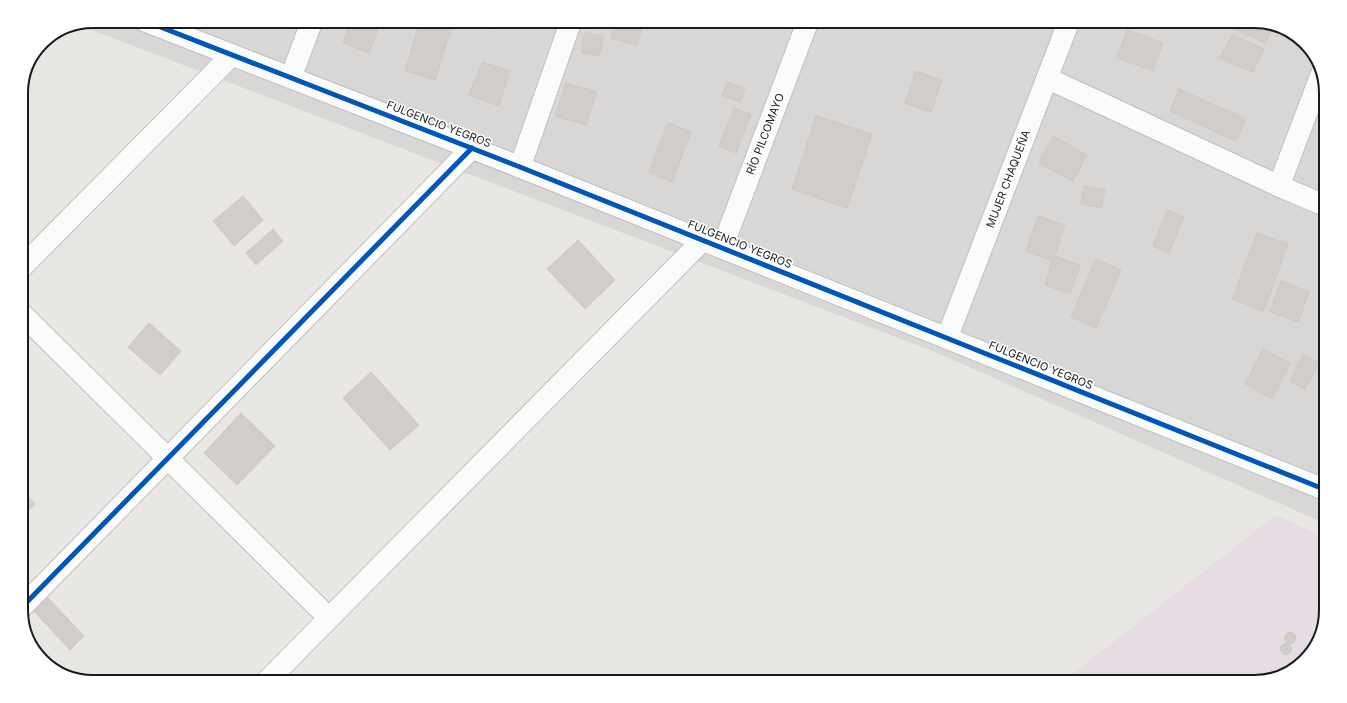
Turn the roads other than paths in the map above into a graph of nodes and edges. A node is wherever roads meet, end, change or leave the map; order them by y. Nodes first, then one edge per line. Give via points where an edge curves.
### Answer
1 (163, 28) edge
2 (309, 28) edge
3 (569, 28) edge
4 (805, 28) edge
5 (1066, 28) edge
6 (232, 55) junction
7 (291, 77) junction
8 (1047, 78) junction
9 (1318, 82) edge
10 (472, 148) junction
11 (520, 166) junction
12 (1279, 186) junction
13 (1319, 203) edge
14 (703, 240) junction
15 (722, 248) junction
16 (28, 261) edge
17 (28, 320) edge
18 (947, 338) junction
19 (168, 458) junction
20 (1319, 487) edge
21 (28, 601) edge
22 (329, 618) junction
23 (273, 675) edge

1 - 6 street, FULGENCIO YEGROS
2 - 7 street
3 - 11 street
4 - 15 street, RÍO PILCOMAYO
5 - 8 street, MUJER CHAQUEÑA
6 - 7 street, FULGENCIO YEGROS
6 - 16 street
7 - 10 street, FULGENCIO YEGROS
8 - 12 street
8 - 18 street, MUJER CHAQUEÑA
9 - 12 street
10 - 11 street, FULGENCIO YEGROS
10 - 19 street
11 - 14 street, FULGENCIO YEGROS
12 - 13 street
14 - 15 street, FULGENCIO YEGROS
14 - 22 street
15 - 18 street, FULGENCIO YEGROS
17 - 19 street
18 - 20 street, FULGENCIO YEGROS
19 - 21 street
19 - 22 street
22 - 23 street

